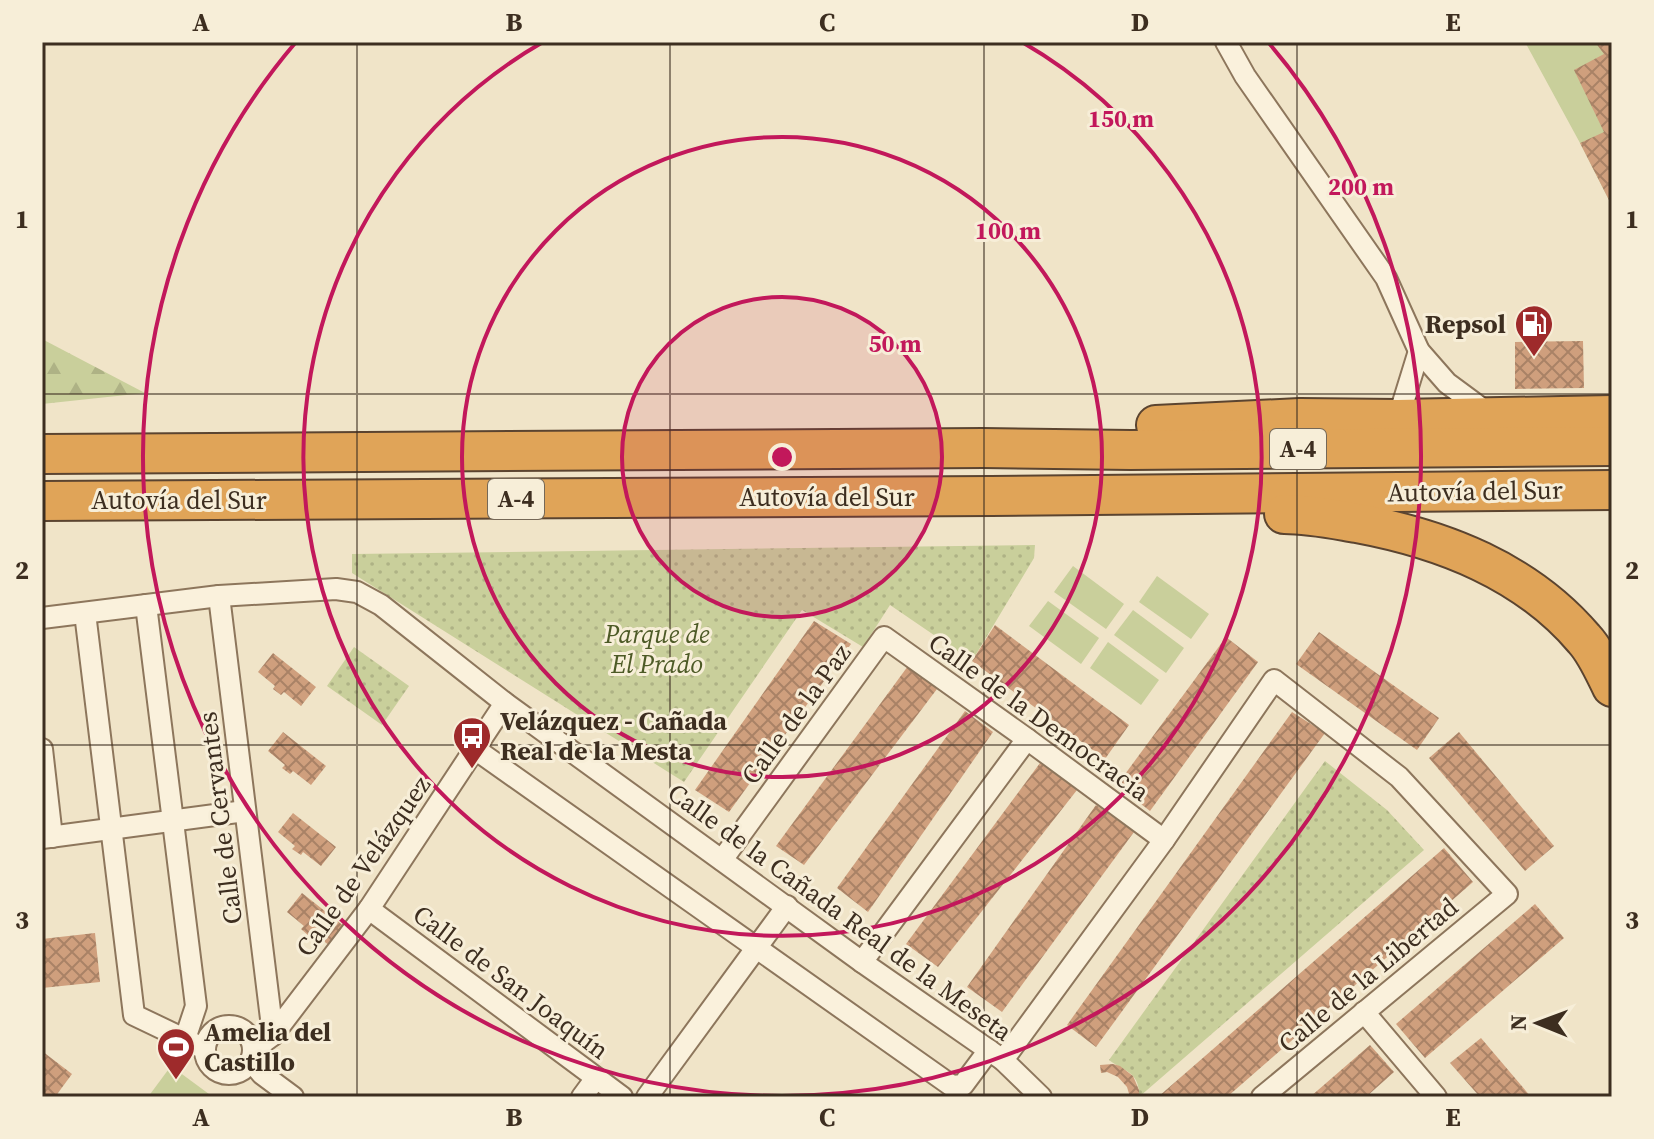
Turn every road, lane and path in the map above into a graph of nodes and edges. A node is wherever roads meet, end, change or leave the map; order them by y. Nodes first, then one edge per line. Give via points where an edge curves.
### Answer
1 (1226, 42) edge
2 (1419, 351) junction
3 (1612, 415) edge
4 (1492, 417) junction
5 (1398, 419) junction
6 (1612, 446) edge
7 (983, 448) junction
8 (42, 454) edge
9 (1612, 490) edge
10 (991, 496) junction
11 (42, 501) edge
12 (219, 596) junction
13 (146, 605) junction
14 (85, 613) junction
15 (42, 618) edge
16 (884, 637) joint
17 (1612, 687) edge
18 (505, 703) junction
19 (1027, 739) junction
20 (42, 749) edge
21 (475, 749) junction
22 (245, 811) junction
23 (174, 820) junction
24 (111, 828) junction
25 (47, 837) edge
26 (1164, 840) junction
27 (722, 860) junction
28 (787, 906) junction
29 (369, 909) junction
30 (756, 947) junction
31 (862, 962) junction
32 (1364, 1012) junction
33 (273, 1035) junction
34 (185, 1039) junction
35 (205, 1049) junction
36 (252, 1055) junction
37 (996, 1055) junction
38 (596, 1078) junction
39 (293, 1097) edge
40 (582, 1097) edge
41 (622, 1097) edge
42 (647, 1097) edge
43 (1041, 1097) edge
44 (1262, 1097) edge
45 (1436, 1097) edge

1 - 2 street via 1386,278
2 - 4 street via 1447,383
2 - 5 street
3 - 4 highway
4 - 5 highway
5 - 7 highway via 1300,418 1041,431
6 - 7 highway, Autovía del Sur / A-4
7 - 8 highway, Autovía del Sur / A-4
9 - 10 highway, Autovía del Sur / A-4
10 - 11 highway, Autovía del Sur / A-4
10 - 17 highway via 1097,515 1304,514 1444,544 1530,588 1587,641
12 - 13 street, Calle de la Cañada Real de la Meseta
12 - 18 street, Calle de la Cañada Real de la Meseta via 357,592
12 - 22 street, Calle de Cervantes
13 - 14 street, Calle de la Cañada Real de la Meseta
13 - 23 street
14 - 15 street, Calle de la Cañada Real de la Meseta
14 - 24 street
16 - 19 street, Calle de la Democracia
16 - 27 street, Calle de la Paz
18 - 21 street, Calle de Velázquez
18 - 27 street, Calle de la Cañada Real de la Meseta
19 - 26 street, Calle de la Democracia
19 - 31 street
20 - 25 street
21 - 29 street, Calle de Velázquez
21 - 30 street
22 - 23 street
22 - 33 street, Calle de Cervantes
23 - 24 street
23 - 34 street via 196,1006
24 - 25 street
24 - 34 street via 134,1015
26 - 32 street, Calle de la Libertad via 1274,680 1399,777 1507,894
26 - 37 street
27 - 28 street, Calle de la Cañada Real de la Meseta
28 - 30 street
28 - 31 street, Calle de la Cañada Real de la Meseta
29 - 33 street, Calle de Velázquez
29 - 38 street, Calle de San Joaquín
30 - 37 street via 952,1086 963,1085
30 - 42 street
31 - 37 street, Calle de la Cañada Real de la Meseta
32 - 44 street, Calle de la Libertad
32 - 45 street
33 - 36 street, Calle de Velázquez
34 - 35 street
35 - 36 street via 210,1065 223,1074 240,1072
35 - 36 street via 218,1029 234,1027 248,1035
36 - 39 street via 262,1074
37 - 43 street, Calle de la Cañada Real de la Meseta
38 - 40 street
38 - 41 street, Calle de San Joaquín

